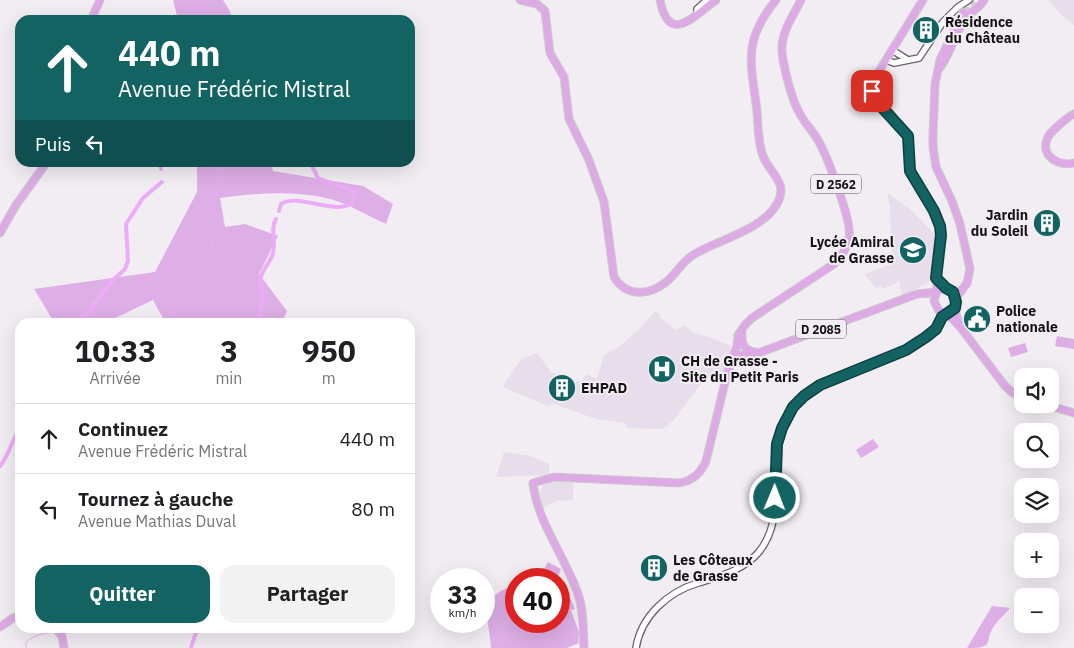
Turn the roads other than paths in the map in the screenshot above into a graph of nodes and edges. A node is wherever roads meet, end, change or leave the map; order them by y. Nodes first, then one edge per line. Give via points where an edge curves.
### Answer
1 (100, 0) edge
2 (520, 0) edge
3 (660, 0) edge
4 (707, 0) edge
5 (716, 0) edge
6 (776, 0) edge
7 (801, 0) edge
8 (923, 0) edge
9 (969, 0) edge
10 (984, 0) edge
11 (963, 12) tunnel mouth
12 (697, 14) junction
13 (94, 15) edge
14 (950, 38) junction
15 (899, 54) junction
16 (889, 55) junction
17 (910, 60) junction
18 (896, 62) junction
19 (945, 62) junction
20 (938, 71) junction
21 (1072, 119) edge
22 (1074, 163) edge
23 (43, 167) edge
24 (0, 233) edge
25 (936, 278) junction
26 (964, 287) junction
27 (949, 289) junction
28 (937, 292) junction
29 (956, 298) junction
30 (934, 300) junction
31 (893, 303) junction
32 (955, 308) junction
33 (938, 309) junction
34 (947, 313) junction
35 (954, 319) junction
36 (939, 321) junction
37 (961, 328) junction
38 (741, 350) junction
39 (1014, 393) edge
40 (1059, 408) edge
41 (1074, 413) edge
42 (15, 618) edge
43 (0, 627) edge
44 (60, 633) edge
45 (64, 648) edge
46 (584, 648) edge
47 (636, 648) edge

1 - 13 main road
2 - 6 main road via 540,5 545,11 549,49 564,77 569,119 604,202 614,277 622,287 634,292 646,292 662,285 693,255 758,222 772,211 779,200 781,188 761,149 751,52 759,24
3 - 12 main road via 664,16 672,24 684,24
4 - 12 street via 697,9
5 - 12 main road
7 - 38 main road, D 2562 via 784,35 782,54 797,110 820,142 842,200 850,238 834,264 742,328
8 - 16 main road
9 - 17 street via 943,22 921,56
10 - 19 main road via 964,20
11 - 14 main road
14 - 19 main road via 943,58
14 - 20 main road
15 - 16 street
15 - 17 street
15 - 18 street
16 - 18 street
16 - 25 main road via 874,82 873,94 908,136 910,171 940,226
17 - 18 street
19 - 20 main road
20 - 26 main road via 933,147 936,167 960,224 970,270
21 - 22 main road via 1052,132 1046,145 1052,160
23 - 24 main road
25 - 27 main road
25 - 28 main road
26 - 27 main road
26 - 29 main road
27 - 28 main road
27 - 29 main road
28 - 30 main road
28 - 31 main road, D 2085 via 920,293
29 - 32 main road
30 - 31 main road, D 2085 via 924,296
30 - 33 main road
31 - 38 main road, D 2085 via 761,352
32 - 34 main road
32 - 37 main road
33 - 34 main road
33 - 36 street
34 - 35 main road
34 - 36 street
35 - 36 street
35 - 37 main road
36 - 47 street via 933,332 906,350 823,384 798,401 786,419 777,444 774,511 768,538 750,561 737,569 696,583 665,599 644,624
37 - 39 main road
38 - 46 main road, D 2562 via 728,368 706,460 693,478 674,484 554,477 538,485 536,503 577,592
40 - 41 main road
42 - 43 main road
44 - 45 main road

